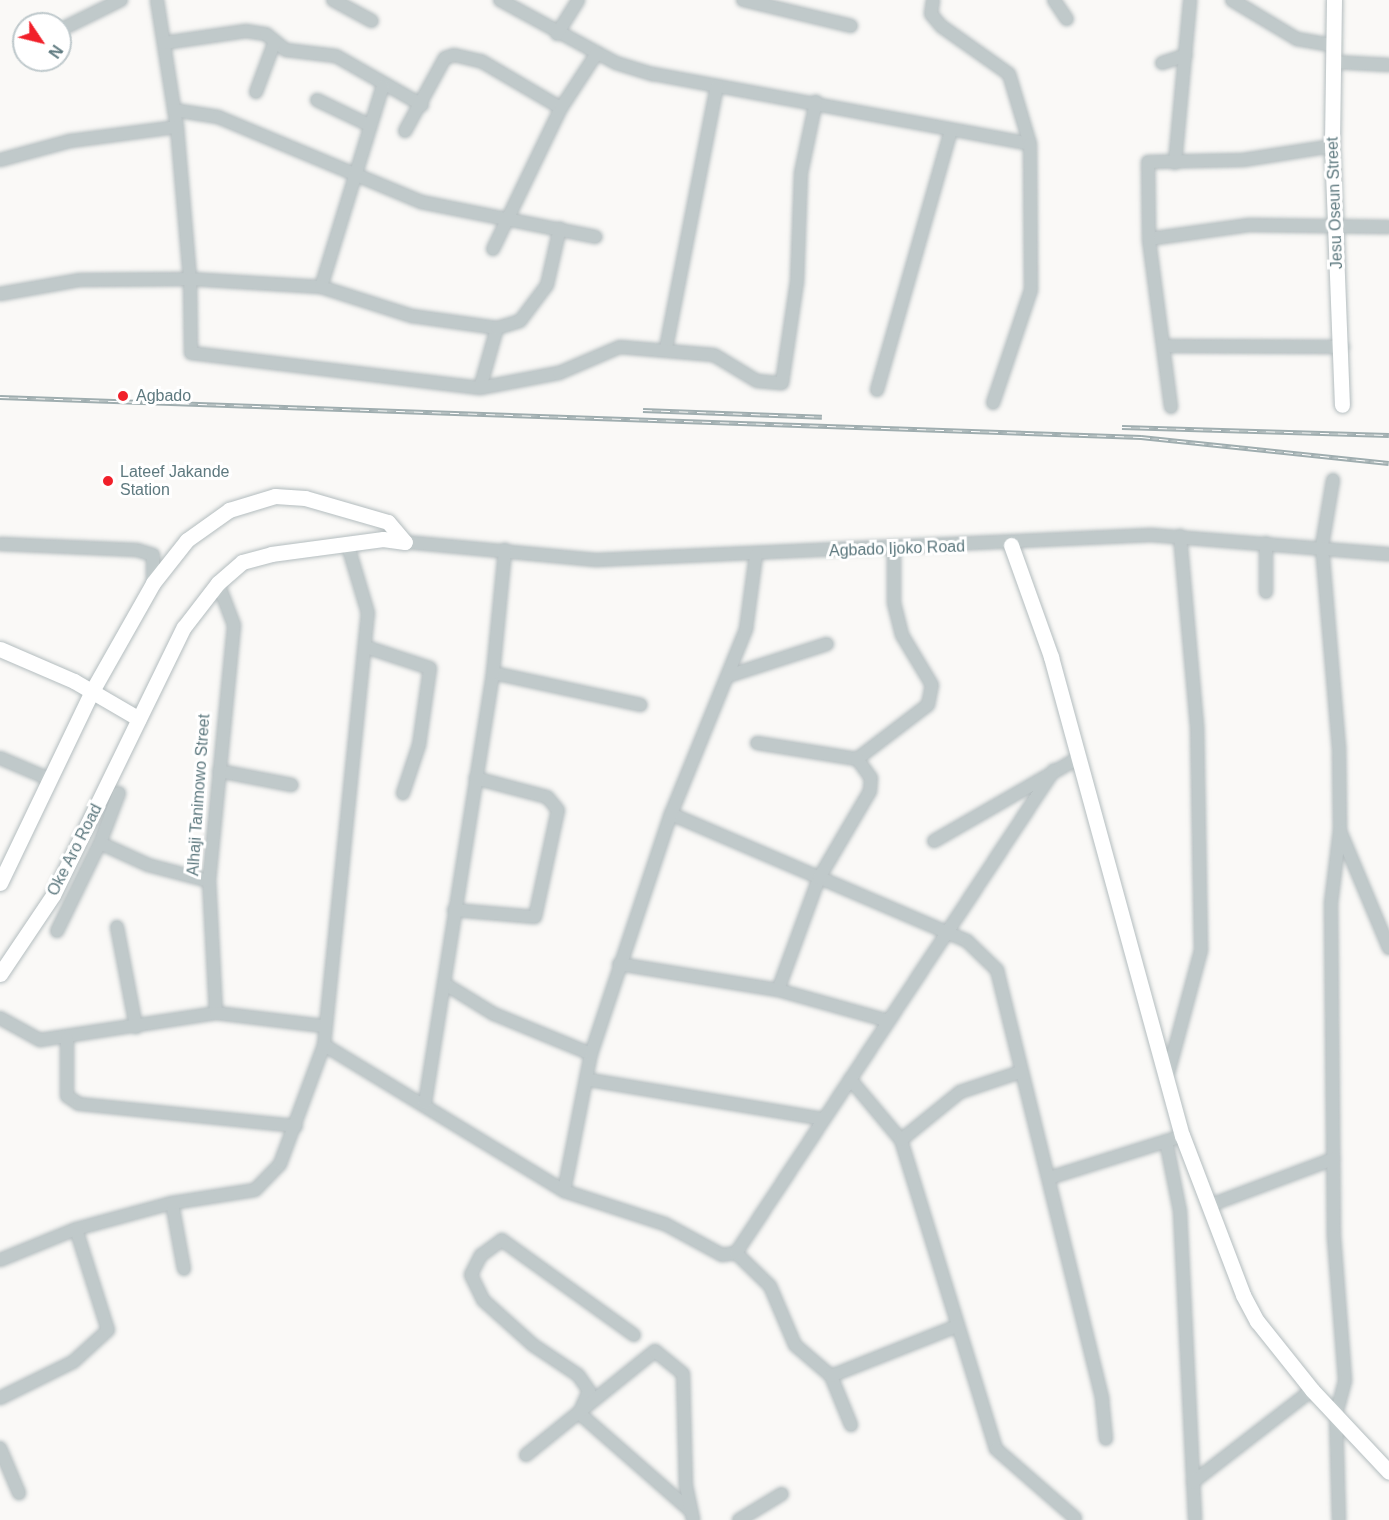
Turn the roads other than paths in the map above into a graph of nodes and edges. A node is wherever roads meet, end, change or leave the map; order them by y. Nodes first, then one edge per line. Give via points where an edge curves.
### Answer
1 (121, 0) edge
2 (157, 0) edge
3 (333, 0) edge
4 (500, 0) edge
5 (578, 0) edge
6 (743, 0) edge
7 (933, 0) edge
8 (1054, 0) edge
9 (1190, 0) edge
10 (1232, 0) edge
11 (1334, 0) edge
12 (1067, 19) dead end
13 (372, 21) dead end
14 (72, 24) edge
15 (851, 26) dead end
16 (557, 34) junction
17 (275, 41) junction
18 (164, 43) junction
19 (1335, 46) junction
20 (597, 53) junction
21 (1186, 55) junction
22 (1334, 62) junction
23 (1162, 63) dead end
24 (1389, 65) edge
25 (383, 86) junction
26 (717, 86) junction
27 (256, 92) dead end
28 (317, 100) dead end
29 (816, 102) junction
30 (422, 105) junction
31 (561, 108) junction
32 (174, 110) junction
33 (369, 125) junction
34 (177, 127) junction
35 (951, 130) junction
36 (405, 131) dead end
37 (1030, 144) junction
38 (1332, 146) junction
39 (0, 160) edge
40 (1175, 163) junction
41 (353, 174) junction
42 (511, 215) junction
43 (1334, 226) junction
44 (1389, 227) edge
45 (560, 228) junction
46 (596, 237) dead end
47 (1149, 239) junction
48 (493, 249) dead end
49 (190, 279) junction
50 (321, 287) junction
51 (0, 294) edge
52 (497, 328) junction
53 (1167, 346) junction
54 (1343, 347) junction
55 (666, 348) junction
56 (480, 388) junction
57 (877, 390) dead end
58 (993, 404) dead end
59 (1342, 405) dead end
60 (1171, 407) dead end
61 (1333, 480) dead end
62 (1180, 536) junction
63 (405, 542) junction
64 (1266, 543) junction
65 (0, 544) edge
66 (1011, 545) junction
67 (348, 546) junction
68 (1322, 546) junction
69 (894, 548) junction
70 (505, 550) junction
71 (1389, 554) edge
72 (756, 555) junction
73 (218, 582) junction
74 (153, 583) junction
75 (1266, 592) dead end
76 (827, 644) dead end
77 (366, 647) junction
78 (0, 649) edge
79 (493, 673) junction
80 (728, 676) junction
81 (92, 691) junction
82 (641, 705) dead end
83 (140, 719) junction
84 (757, 744) dead end
85 (1080, 757) junction
86 (0, 758) edge
87 (857, 759) junction
88 (219, 771) junction
89 (1054, 771) junction
90 (47, 778) junction
91 (475, 778) junction
92 (292, 785) dead end
93 (120, 793) dead end
94 (403, 793) dead end
95 (671, 814) junction
96 (1340, 830) junction
97 (934, 841) dead end
98 (100, 843) junction
99 (2, 872) edge
100 (819, 878) junction
101 (209, 881) junction
102 (454, 910) junction
103 (117, 927) dead end
104 (57, 931) dead end
105 (950, 934) junction
106 (1389, 948) edge
107 (619, 964) junction
108 (0, 974) edge
109 (445, 984) junction
110 (778, 990) junction
111 (216, 1013) junction
112 (0, 1018) edge
113 (889, 1021) junction
114 (323, 1026) junction
115 (136, 1027) junction
116 (67, 1039) junction
117 (324, 1045) junction
118 (591, 1054) junction
119 (1020, 1072) junction
120 (850, 1079) junction
121 (590, 1080) junction
122 (1166, 1081) junction
123 (425, 1103) junction
124 (823, 1119) junction
125 (296, 1126) junction
126 (1182, 1135) junction
127 (901, 1140) junction
128 (1166, 1141) junction
129 (1333, 1159) junction
130 (1049, 1178) junction
131 (564, 1191) junction
132 (172, 1203) junction
133 (1208, 1206) junction
134 (76, 1228) junction
135 (736, 1254) junction
136 (0, 1260) edge
137 (184, 1269) dead end
138 (957, 1326) junction
139 (634, 1335) dead end
140 (831, 1376) junction
141 (1312, 1390) junction
142 (0, 1398) edge
143 (579, 1413) junction
144 (1336, 1415) junction
145 (851, 1425) dead end
146 (1106, 1438) dead end
147 (0, 1448) edge
148 (526, 1455) dead end
149 (1389, 1472) edge
150 (1193, 1482) junction
151 (19, 1493) dead end
152 (782, 1494) dead end
153 (692, 1516) edge
154 (1076, 1518) dead end
155 (739, 1520) edge
156 (1195, 1520) edge
157 (1339, 1520) edge

1 - 14 street
2 - 18 street
3 - 13 street
4 - 16 street
5 - 16 street
6 - 15 street
7 - 37 street via 934,20 1009,74
8 - 12 street
9 - 21 street
10 - 19 street via 1297,39
11 - 19 main road, Jesu Oseun Street
16 - 20 street
17 - 18 street via 246,31
17 - 25 street via 286,50 336,56
17 - 27 street
18 - 32 street
19 - 22 main road, Jesu Oseun Street
20 - 26 street via 644,72
20 - 31 street
21 - 23 street
21 - 40 street
22 - 24 street
22 - 38 main road, Jesu Oseun Street
25 - 30 street
25 - 33 street
26 - 29 street
26 - 55 street
28 - 33 street
29 - 35 street
29 - 55 street via 801,173 797,282 783,383 756,381 714,355
30 - 31 street via 445,58 454,55 482,61
30 - 36 street
31 - 42 street
32 - 34 street
32 - 41 street via 204,112
33 - 41 street
34 - 39 street via 70,141
34 - 49 street
35 - 37 street
35 - 57 street
37 - 58 street via 1031,290
38 - 40 street via 1243,160
38 - 43 main road, Jesu Oseun Street
40 - 47 street via 1148,162
41 - 42 street via 421,202
41 - 50 street
42 - 45 street
42 - 48 street
43 - 44 street
43 - 47 street via 1249,225
43 - 54 main road, Jesu Oseun Street
45 - 46 street
45 - 52 street via 547,285 520,321
47 - 53 street
49 - 50 street
49 - 51 street via 59,281
49 - 56 street via 191,353
50 - 52 street via 412,316
52 - 56 street
53 - 54 street
53 - 60 street
54 - 59 main road, Jesu Oseun Street
55 - 56 street via 620,347 559,373
61 - 68 street
62 - 64 street, Agbado Ijoko Road
62 - 66 street, Agbado Ijoko Road
62 - 122 street via 1197,726 1201,950
63 - 67 main road, Agbado Ijoko Road via 382,539
63 - 70 street, Agbado Ijoko Road
63 - 74 main road via 388,522 315,501 275,496 229,510 187,540
64 - 68 street, Agbado Ijoko Road
64 - 75 street
65 - 74 street via 137,550 153,555
66 - 69 street, Agbado Ijoko Road
66 - 85 main road
67 - 73 main road, Agbado Ijoko Road via 242,562
67 - 77 street via 368,613
68 - 71 street, Agbado Ijoko Road
68 - 96 street via 1339,747
69 - 72 street, Agbado Ijoko Road
69 - 87 street via 894,602 902,635 934,695
70 - 72 street, Agbado Ijoko Road via 585,559
70 - 79 street
72 - 80 street via 746,629
73 - 83 main road, Agbado Ijoko Road via 184,627
73 - 88 street, Alhaji Tanimowo Street via 234,625
74 - 81 main road
76 - 80 street
77 - 94 street via 430,668 419,745
77 - 114 street via 352,725
78 - 81 main road
79 - 82 street
79 - 91 street
80 - 95 street
81 - 83 main road
81 - 90 main road
83 - 108 main road, Oke Aro Road via 53,896
84 - 87 street
85 - 89 street
85 - 122 main road
86 - 90 street
87 - 100 street via 872,785
88 - 92 street
88 - 101 street, Alhaji Tanimowo Street
89 - 97 street
89 - 105 street
90 - 99 main road
91 - 102 street
91 - 102 street via 547,797 558,810 535,917
93 - 98 street
95 - 100 street
95 - 107 street
96 - 106 street
96 - 129 street via 1331,903
98 - 101 street via 148,865
98 - 104 street
100 - 105 street
100 - 110 street
101 - 111 street, Alhaji Tanimowo Street
102 - 109 street
103 - 115 street
105 - 113 street
105 - 119 street via 977,949 1003,979
107 - 110 street
107 - 118 street
109 - 118 street via 494,1014
109 - 123 street
110 - 113 street
111 - 114 street
111 - 115 street
112 - 116 street via 40,1040
113 - 120 street
114 - 117 street
115 - 116 street
116 - 125 street via 67,1096 79,1104
117 - 123 street
117 - 125 street
118 - 121 street
119 - 127 street via 960,1092
119 - 130 street
120 - 124 street
120 - 127 street
121 - 124 street
121 - 131 street
122 - 126 main road
123 - 131 street
124 - 135 street
125 - 132 street via 280,1164 263,1186
126 - 128 street
126 - 133 main road
127 - 138 street
128 - 130 street
128 - 150 street via 1180,1211
129 - 133 street
129 - 144 street via 1345,1382
130 - 146 street via 1102,1399
131 - 135 street via 665,1224 722,1255
132 - 134 street
132 - 137 street
133 - 141 main road via 1250,1310
134 - 136 street
134 - 142 street via 108,1330 73,1362
135 - 140 street via 770,1286 795,1345
138 - 140 street
138 - 154 street via 996,1449
139 - 143 street via 502,1240 481,1255 471,1275 483,1300 590,1390
140 - 145 street
141 - 144 main road
141 - 150 street
143 - 148 street
143 - 153 street
143 - 153 street via 655,1351 683,1374
144 - 149 main road
144 - 157 street
147 - 151 street
150 - 156 street
152 - 155 street

